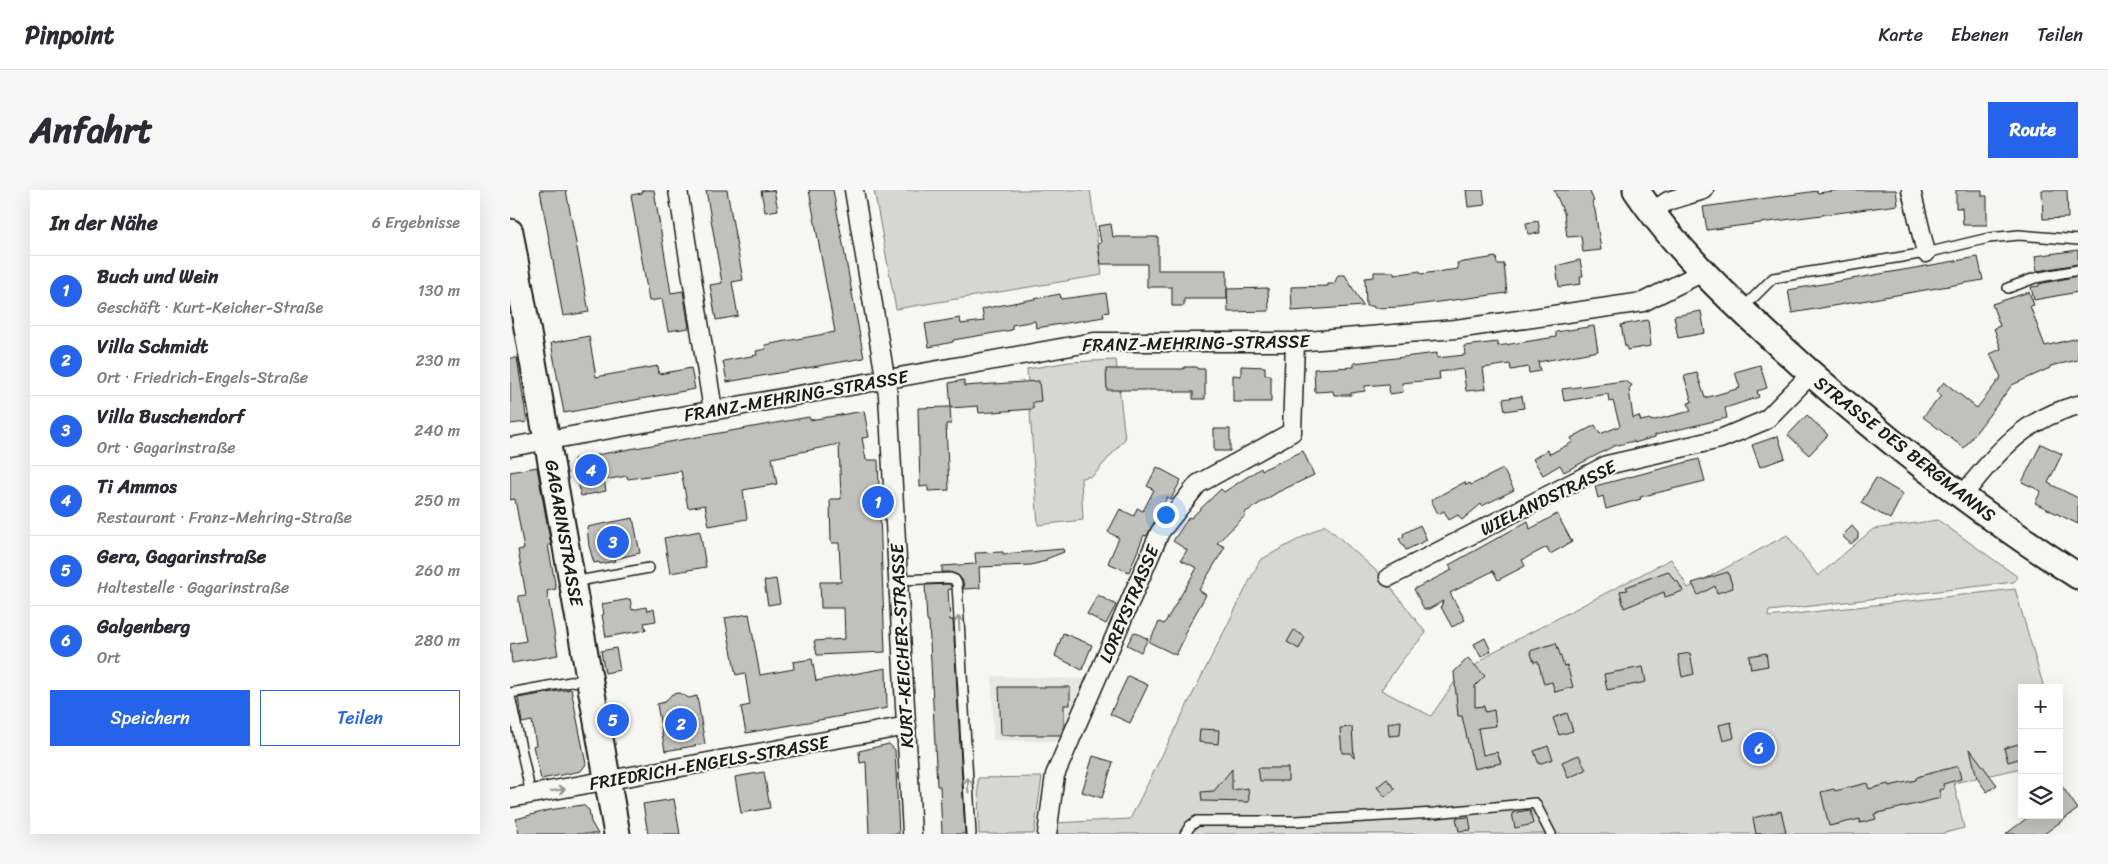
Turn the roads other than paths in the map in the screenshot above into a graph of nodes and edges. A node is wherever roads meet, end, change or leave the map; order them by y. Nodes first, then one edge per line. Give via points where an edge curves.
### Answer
1 (678, 190) edge
2 (854, 190) edge
3 (1636, 190) edge
4 (1700, 190) edge
5 (1704, 190) edge
6 (1911, 190) edge
7 (1651, 212) junction
8 (510, 232) edge
9 (2078, 240) edge
10 (1926, 253) junction
11 (2078, 270) edge
12 (1702, 272) junction
13 (2008, 288) dead end
14 (1741, 310) junction
15 (1295, 342) junction
16 (1811, 374) junction
17 (886, 380) junction
18 (2078, 405) edge
19 (713, 410) junction
20 (547, 440) junction
21 (510, 447) edge
22 (1962, 496) junction
23 (649, 568) dead end
24 (2078, 576) edge
25 (1389, 577) dead end
26 (899, 580) junction
27 (573, 582) junction
28 (590, 678) junction
29 (510, 694) edge
30 (907, 726) junction
31 (607, 781) junction
32 (530, 795) junction
33 (510, 798) edge
34 (617, 834) edge
35 (912, 834) edge
36 (971, 834) edge
37 (1047, 834) edge
38 (1185, 834) edge
39 (1551, 834) edge

1 - 19 street
2 - 17 street, KURT-KEICHER-STRASSE
3 - 7 street, STRASSE DES BERGMANNS
4 - 5 street
4 - 7 street via 1668,201
6 - 10 street
7 - 12 street, STRASSE DES BERGMANNS
8 - 20 street, GAGARINSTRASSE
9 - 10 lane via 2019,235 1989,238
10 - 14 lane via 1773,278
11 - 13 lane via 2035,278
12 - 14 street, STRASSE DES BERGMANNS
12 - 15 street, FRANZ-MEHRING-STRASSE via 1643,302 1456,329
14 - 16 street, STRASSE DES BERGMANNS
15 - 17 street, FRANZ-MEHRING-STRASSE via 1094,342
15 - 37 street, LOREYSTRASSE via 1292,432 1198,484 1160,532 1055,776
16 - 22 street, STRASSE DES BERGMANNS
16 - 25 street, WIELANDSTRASSE via 1766,420 1720,439 1607,465
17 - 19 street, FRANZ-MEHRING-STRASSE
17 - 26 street, KURT-KEICHER-STRASSE
18 - 22 street via 2018,433
19 - 20 street, FRANZ-MEHRING-STRASSE
20 - 21 street, FRANZ-MEHRING-STRASSE
20 - 27 street, GAGARINSTRASSE
22 - 24 street, STRASSE DES BERGMANNS
23 - 27 lane
26 - 30 street, KURT-KEICHER-STRASSE
36 -> 26 lane via 957,584 950,578
27 - 28 street, GAGARINSTRASSE
28 - 29 lane
28 - 31 street, GAGARINSTRASSE
29 - 32 lane
30 - 31 street, FRIEDRICH-ENGELS-STRASSE
30 - 35 street, KURT-KEICHER-STRASSE
32 -> 31 street, FRIEDRICH-ENGELS-STRASSE
31 - 34 street, GAGARINSTRASSE
32 - 33 street, FRIEDRICH-ENGELS-STRASSE
38 - 39 lane via 1197,821 1296,821 1535,803

